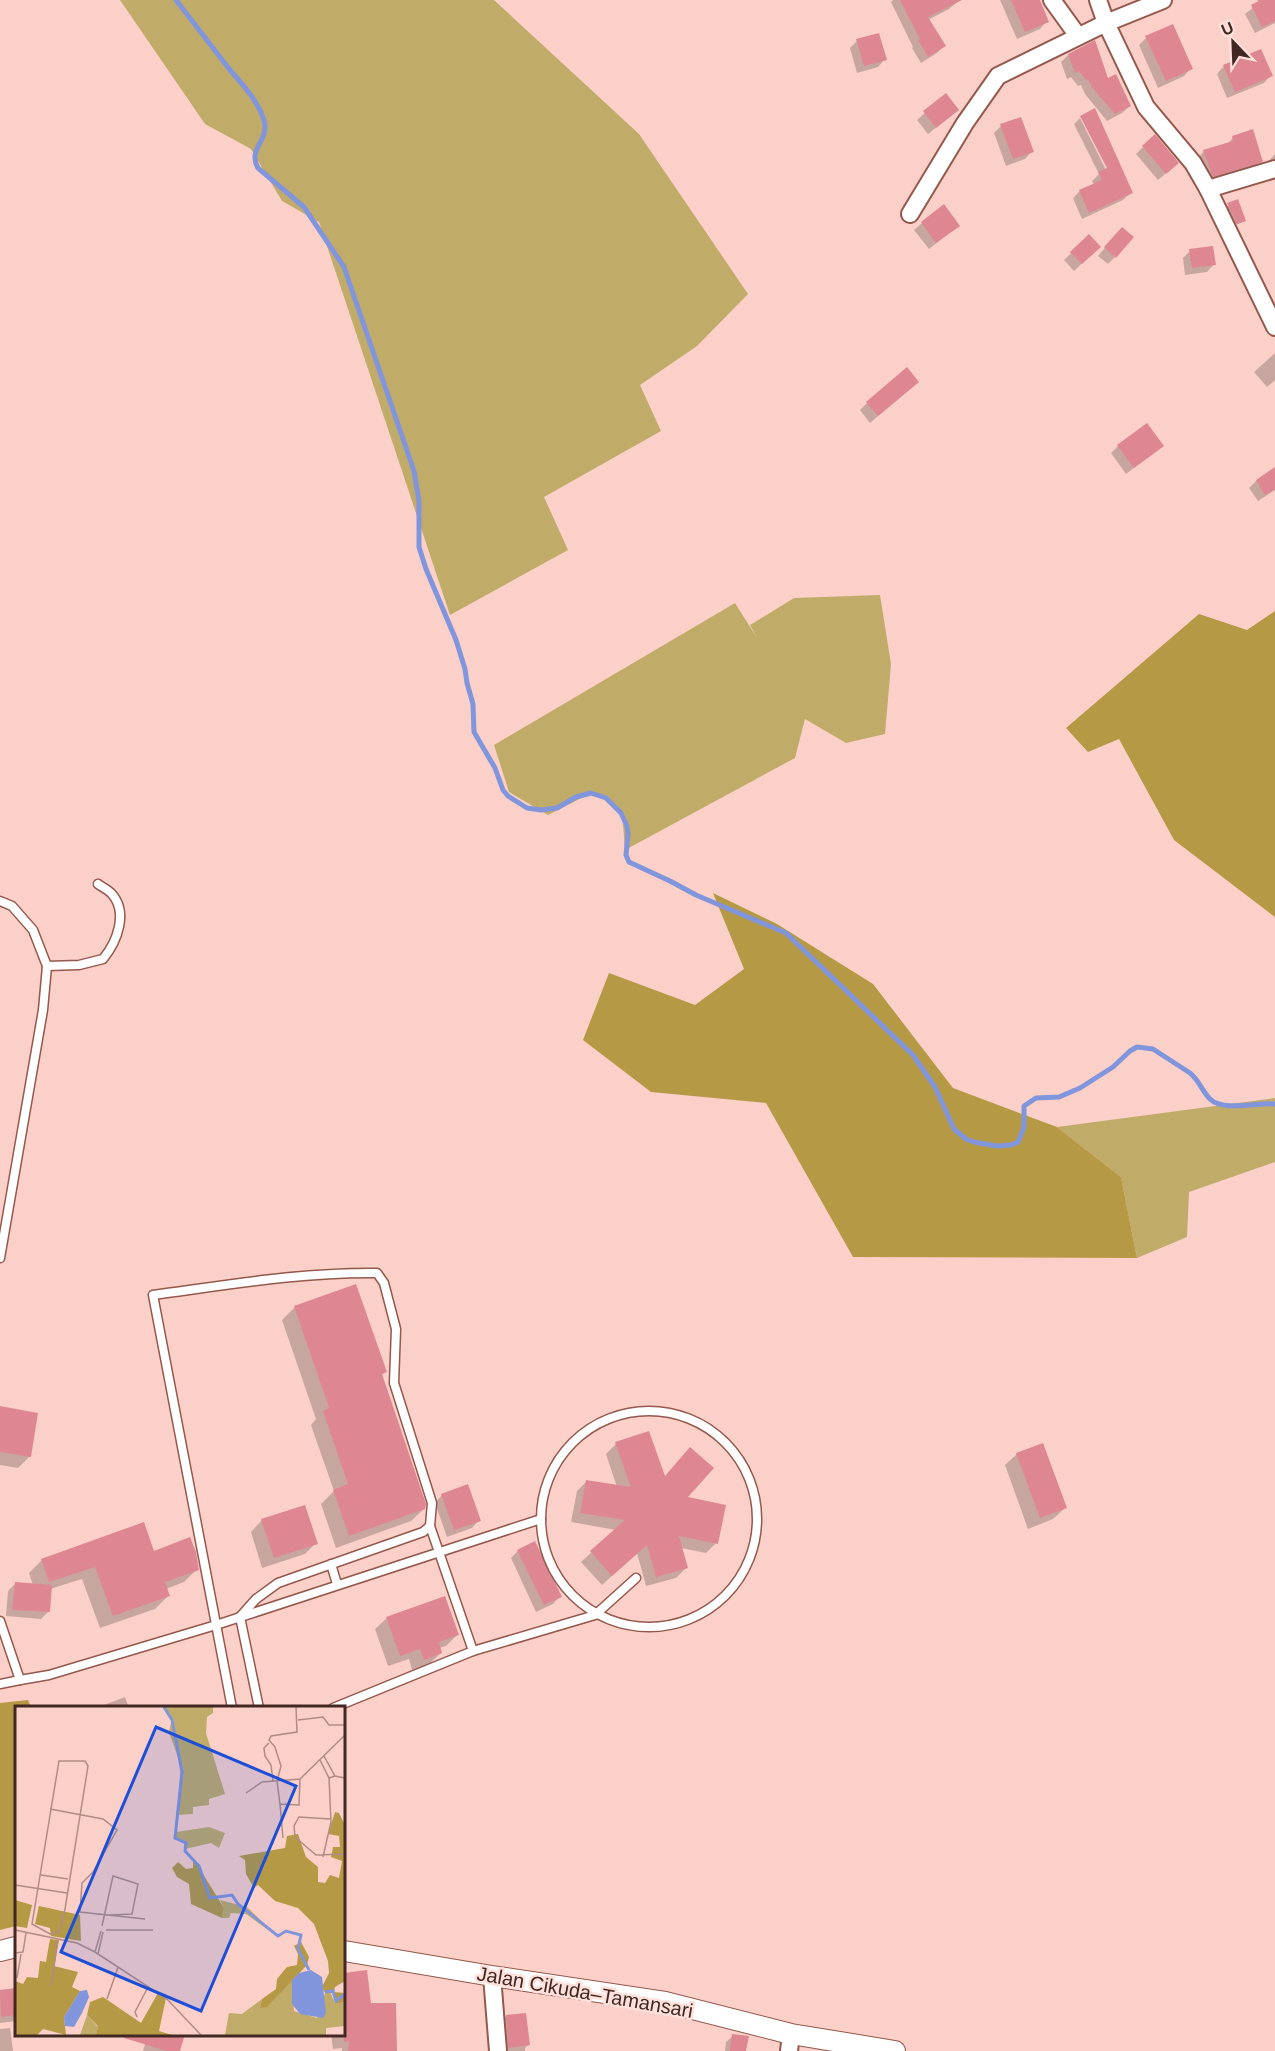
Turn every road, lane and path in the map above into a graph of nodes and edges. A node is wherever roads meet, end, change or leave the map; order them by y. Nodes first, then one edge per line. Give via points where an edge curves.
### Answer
1 (1052, 0) edge
2 (1098, 0) edge
3 (1163, 0) edge
4 (1106, 23) junction
5 (1078, 36) junction
6 (1275, 169) edge
7 (1208, 189) junction
8 (910, 214) dead end
9 (1275, 327) edge
10 (98, 884) dead end
11 (0, 901) edge
12 (48, 966) junction
13 (0, 1258) edge
14 (541, 1519) junction
15 (430, 1526) junction
16 (438, 1551) junction
17 (331, 1564) junction
18 (636, 1578) dead end
19 (337, 1584) junction
20 (595, 1615) junction
21 (240, 1617) junction
22 (0, 1621) edge
23 (216, 1625) junction
24 (473, 1651) junction
25 (20, 1680) junction
26 (0, 1684) edge
27 (232, 1706) edge
28 (259, 1706) edge
29 (336, 1706) edge
30 (15, 1947) edge
31 (0, 1951) edge
32 (345, 1951) edge
33 (492, 1976) junction
34 (790, 2043) edge
35 (832, 2046) edge
36 (498, 2051) edge
37 (895, 2051) edge

1 - 5 street
2 - 4 street
3 - 4 street
4 - 5 street
4 - 7 street via 1146,106 1193,163
5 - 8 street via 998,76
6 - 7 street
7 - 9 street
10 - 12 lane via 111,893 119,909 120,925 113,947 103,959
11 - 12 lane via 12,906 33,930
12 - 13 lane
14 - 16 lane
14 - 20 lane via 544,1546 554,1573 582,1607
14 - 20 lane via 550,1474 577,1438 617,1415 639,1411 684,1415 723,1438 739,1455 757,1497 756,1542 737,1583 703,1613 660,1627 637,1627
15 - 16 lane
15 - 17 lane via 423,1532
15 - 23 lane via 432,1503 394,1383 396,1329 384,1283 377,1273 278,1278 153,1295
16 - 19 lane
16 - 24 lane
17 - 19 lane
17 - 21 lane via 278,1583
18 - 20 lane
19 - 21 lane
20 - 24 lane
21 - 23 lane
21 - 28 lane
22 - 25 lane
23 - 25 lane via 49,1675
23 - 27 lane
24 - 29 lane
25 - 26 lane
30 - 31 street
32 - 33 street, Jalan Cikuda–Tamansari
33 - 34 street, Jalan Cikuda–Tamansari via 665,2002
33 - 36 street
34 - 35 street, Jalan Cikuda–Tamansari
35 - 37 street, Jalan Cikuda–Tamansari

